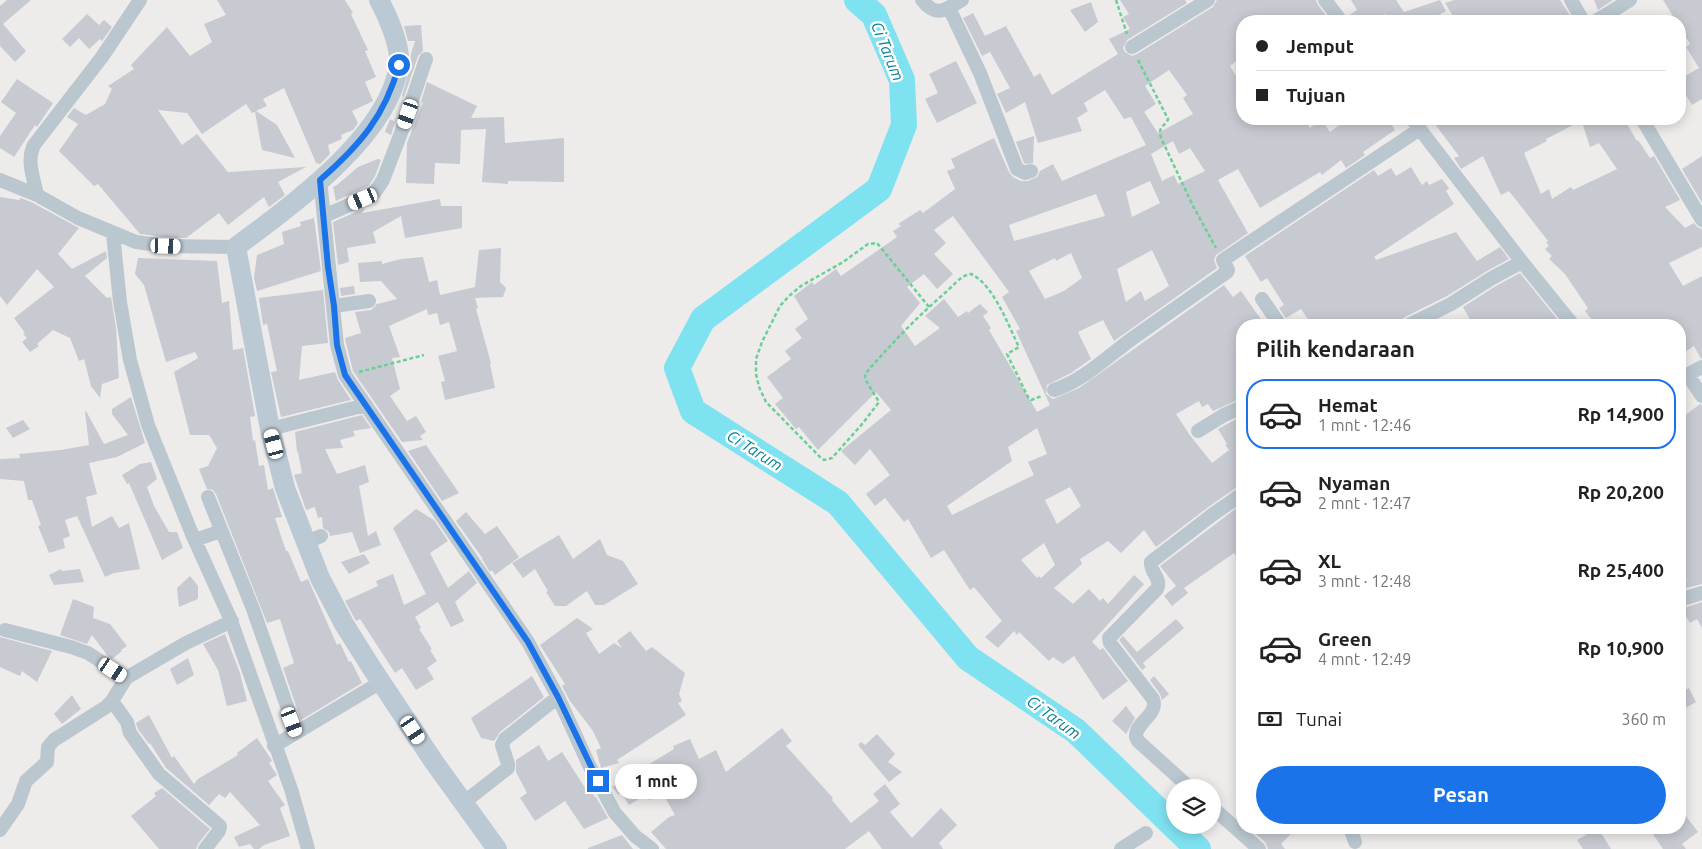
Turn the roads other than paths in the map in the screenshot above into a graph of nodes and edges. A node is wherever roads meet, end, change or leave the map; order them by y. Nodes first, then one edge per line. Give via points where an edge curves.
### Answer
1 (140, 0) edge
2 (379, 0) edge
3 (922, 0) edge
4 (962, 0) edge
5 (1208, 0) edge
6 (1325, 0) edge
7 (1571, 0) edge
8 (1630, 0) edge
9 (949, 8) junction
10 (1336, 15) edge
11 (1580, 15) edge
12 (1606, 15) edge
13 (1132, 47) road end
14 (426, 59) dead end
15 (1415, 125) edge
16 (1417, 125) edge
17 (1646, 125) edge
18 (1031, 171) dead end
19 (0, 180) edge
20 (320, 180) junction
21 (36, 195) junction
22 (324, 216) junction
23 (1702, 220) edge
24 (113, 234) junction
25 (236, 247) junction
26 (1522, 262) junction
27 (1262, 299) dead end
28 (369, 301) dead end
29 (334, 306) junction
30 (1276, 319) edge
31 (1421, 319) edge
32 (1568, 319) edge
33 (1702, 367) edge
34 (1686, 376) edge
35 (1686, 379) edge
36 (1054, 390) road end
37 (1702, 396) edge
38 (363, 407) junction
39 (1236, 410) edge
40 (270, 429) junction
41 (1198, 431) dead end
42 (208, 497) dead end
43 (1236, 498) edge
44 (219, 532) junction
45 (197, 539) junction
46 (1702, 592) edge
47 (1686, 598) edge
48 (251, 610) junction
49 (232, 618) junction
50 (5, 630) dead end
51 (126, 678) junction
52 (381, 682) junction
53 (558, 697) junction
54 (112, 701) junction
55 (294, 734) junction
56 (276, 745) junction
57 (1180, 779) edge
58 (463, 803) junction
59 (1221, 815) edge
60 (1236, 828) edge
61 (0, 830) edge
62 (1146, 833) dead end
63 (1242, 834) edge
64 (1352, 834) edge
65 (1355, 842) dead end
66 (205, 849) edge
67 (308, 849) edge
68 (497, 849) edge
69 (652, 849) edge
70 (1121, 849) edge
71 (1259, 849) edge

1 - 21 street via 102,57 34,145 30,160
2 - 20 main road via 398,48 399,65 392,88 383,108 353,150
3 - 9 street via 934,11
4 - 9 street
5 - 13 street
6 - 10 street
7 - 11 street
8 - 12 street
9 - 18 street via 980,73 1017,169 1025,173
14 - 22 street via 383,180 375,192
15 - 36 street via 1223,260 1227,272 1079,379
16 - 26 street
17 - 23 street
19 - 21 street
20 - 22 street
20 - 25 main road
21 - 24 street
22 - 29 street
24 - 25 street via 136,242 166,246
24 - 45 street via 120,302 132,367 148,425
25 - 40 main road
26 - 31 street
26 - 32 street
27 - 30 street
28 - 29 street
29 - 38 street via 337,345 345,375
33 - 34 street
35 - 37 street
38 - 40 street
38 - 53 street via 528,642
39 - 41 street
40 - 52 main road via 285,488 314,539 320,578 344,624
42 - 44 street
43 - 57 street via 1151,562 1159,584 1157,589 1109,638 1110,644 1155,704 1137,729 1138,741
44 - 45 street
44 - 48 street
45 - 49 street
46 - 47 street
48 - 49 street
48 - 55 street
49 - 51 street
49 - 56 street
50 - 51 street via 71,646
51 - 54 street
52 - 55 street
52 - 58 main road
53 - 58 street via 505,739 502,745 508,768
53 - 69 street via 615,813 635,836
54 - 61 street via 50,744 47,762 26,781 18,804
54 - 66 street via 159,774 220,826
55 - 56 street
56 - 67 street
58 - 68 main road
59 - 60 street
62 - 70 street
63 - 71 street
64 - 65 street

